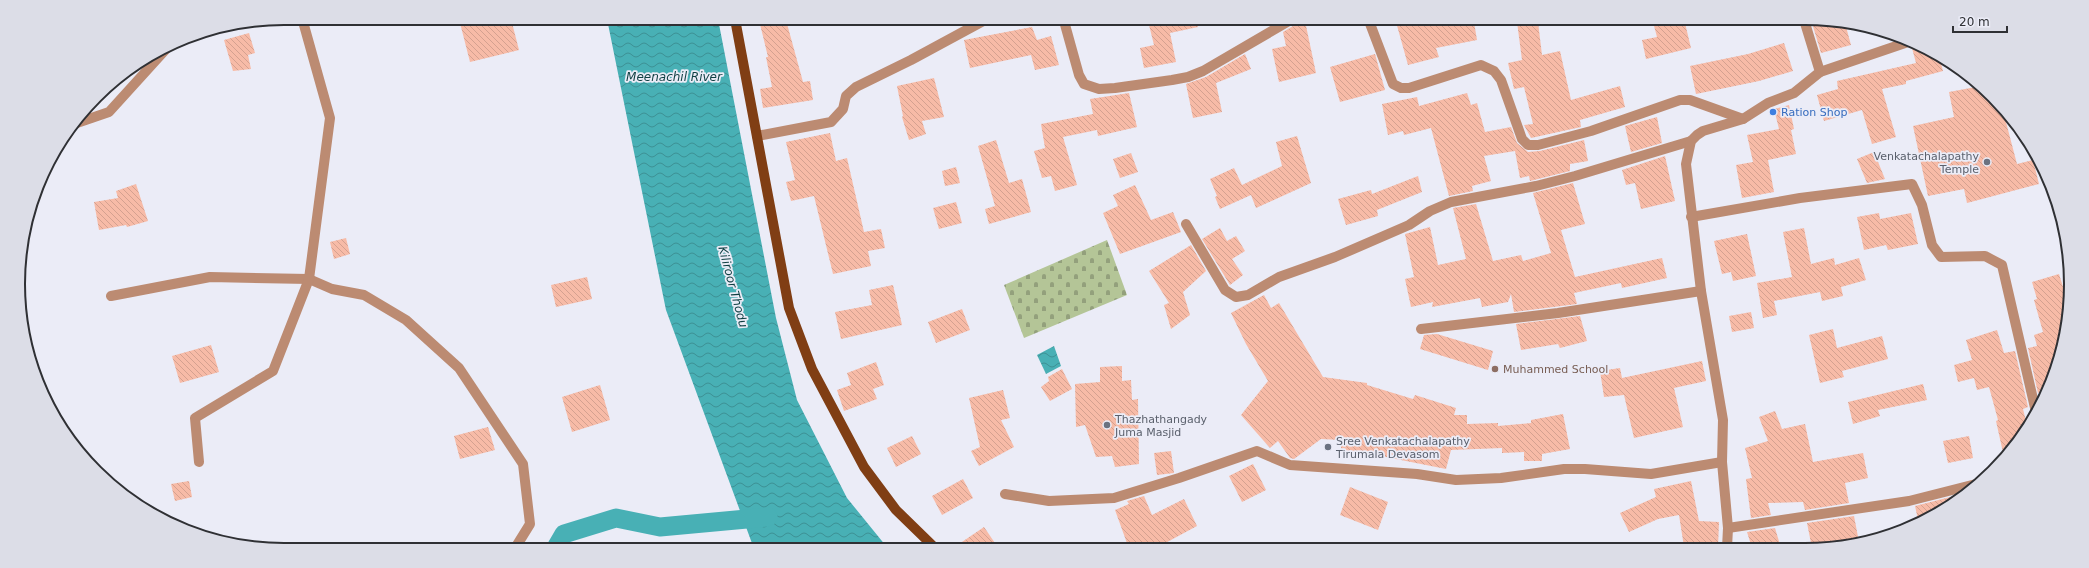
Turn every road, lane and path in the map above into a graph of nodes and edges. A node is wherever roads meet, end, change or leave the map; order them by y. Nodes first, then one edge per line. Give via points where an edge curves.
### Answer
1 (304, 25) edge
2 (736, 25) edge
3 (976, 25) edge
4 (1065, 25) edge
5 (1282, 25) edge
6 (1370, 25) edge
7 (1806, 25) edge
8 (1902, 44) edge
9 (158, 58) edge
10 (1820, 72) junction
11 (1743, 119) junction
12 (83, 121) edge
13 (757, 136) junction
14 (1691, 141) junction
15 (1691, 217) junction
16 (1186, 224) dead end
17 (309, 279) junction
18 (1701, 291) junction
19 (111, 296) dead end
20 (1421, 329) dead end
21 (2034, 404) edge
22 (199, 462) dead end
23 (1722, 462) junction
24 (1966, 486) edge
25 (1005, 494) dead end
26 (1728, 528) junction
27 (518, 543) edge
28 (931, 543) edge
29 (1727, 543) edge

1 - 17 street via 330,118
2 - 13 main road
3 - 13 street via 856,87 846,96 843,109 831,122
4 - 5 street via 1081,80 1084,84 1099,89 1188,77 1203,71
6 - 11 street via 1393,84 1401,88 1409,88 1481,65 1494,71 1501,80 1522,139 1528,145 1538,145 1591,131 1680,100 1690,100
7 - 10 street
8 - 10 street
9 - 12 street via 109,112
10 - 11 street via 1794,93 1768,103
11 - 14 street via 1704,131
13 - 28 main road via 789,308 812,369 864,466 896,510
14 - 15 street via 1686,164
14 - 16 street via 1569,178 1451,202 1430,211 1409,225 1335,258 1279,277 1248,295 1236,296 1225,290
15 - 18 street
15 - 21 street via 1800,198 1912,184 1922,206 1932,245 1941,257 1985,256 2002,265
17 - 19 street via 210,276
17 - 22 street via 273,371 195,418
17 - 27 street via 332,289 364,295 406,320 459,368 523,464 530,524
18 - 20 street via 1558,313
18 - 23 street via 1723,420
23 - 25 street via 1651,474 1564,469 1501,478 1456,480 1417,474 1290,465 1257,451 1114,498 1049,501
23 - 26 street
24 - 26 street via 1909,501
26 - 29 street

